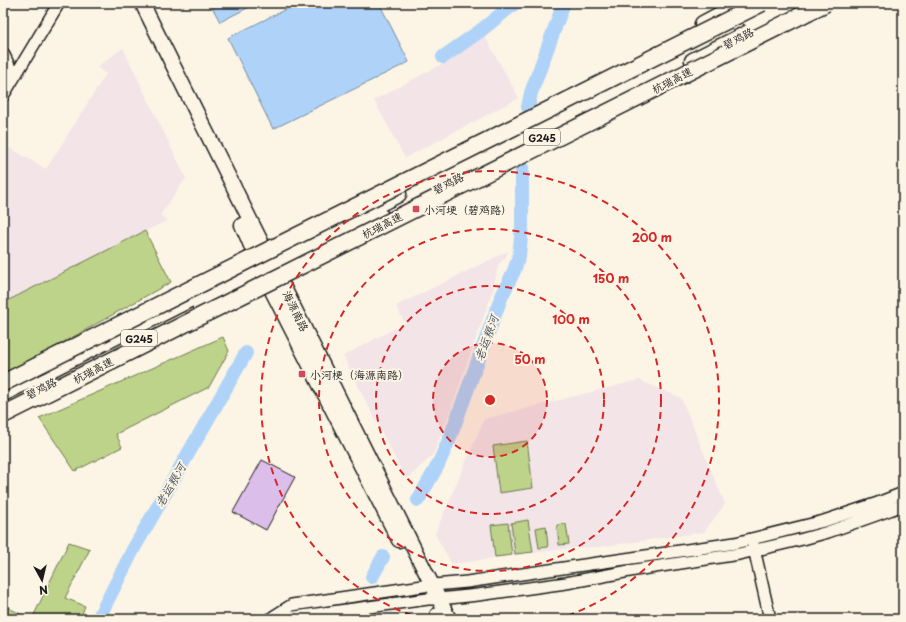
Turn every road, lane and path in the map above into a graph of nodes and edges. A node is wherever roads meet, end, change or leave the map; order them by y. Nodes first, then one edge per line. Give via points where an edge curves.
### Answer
1 (59, 3) edge
2 (132, 3) edge
3 (142, 3) edge
4 (742, 3) edge
5 (762, 3) edge
6 (778, 3) edge
7 (808, 3) edge
8 (826, 3) edge
9 (3, 53) edge
10 (15, 75) junction
11 (3, 96) edge
12 (543, 113) junction
13 (267, 267) junction
14 (3, 383) edge
15 (3, 393) edge
16 (3, 407) edge
17 (3, 415) edge
18 (903, 493) edge
19 (903, 505) edge
20 (752, 539) junction
21 (754, 551) junction
22 (431, 592) junction
23 (436, 617) edge
24 (273, 618) edge
25 (449, 619) edge
26 (458, 619) edge
27 (770, 619) edge

1 - 10 street
2 - 13 main road, 海源南路 via 249,240
3 - 13 main road, 海源南路
4 - 12 highway, bridge
5 - 12 highway, bridge
6 - 13 highway, 碧鸡路 / G245
7 - 13 highway, 碧鸡路 / G245
8 - 17 highway, 杭瑞高速, bridge
9 - 10 street
10 - 11 street
12 - 14 highway, bridge
13 - 15 highway, 碧鸡路 / G245
13 - 16 highway, 碧鸡路 / G245
13 - 22 main road, 海源南路
18 - 20 street via 824,521
19 - 21 street via 828,532
20 - 21 street
20 - 22 street via 467,582
21 - 22 street via 566,583 478,595
21 - 27 street
22 - 23 main road, 海源南路
22 - 24 street via 292,605
22 - 25 main road, 海源南路
22 - 26 street

